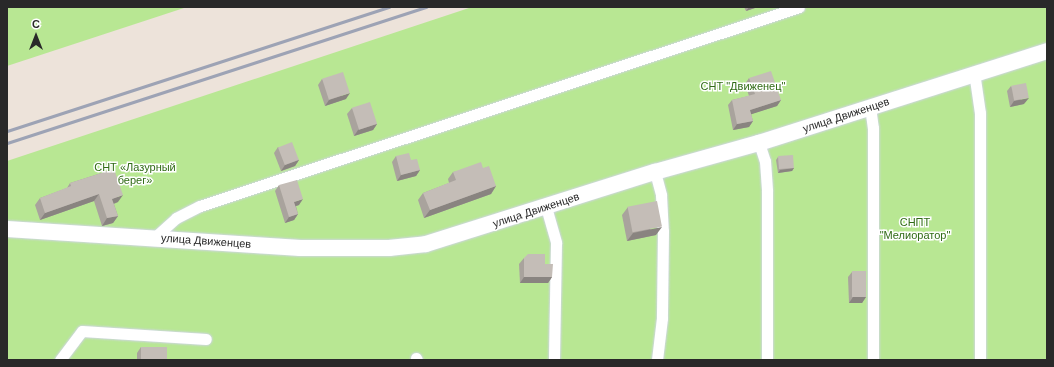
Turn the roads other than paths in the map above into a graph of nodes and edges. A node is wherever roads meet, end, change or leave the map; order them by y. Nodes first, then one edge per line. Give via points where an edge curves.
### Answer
1 (799, 7) edge
2 (1047, 51) edge
3 (974, 72) junction
4 (870, 107) junction
5 (760, 143) junction
6 (655, 172) junction
7 (546, 207) junction
8 (7, 229) edge
9 (155, 238) junction
10 (206, 339) dead end
11 (60, 360) edge
12 (554, 360) edge
13 (657, 360) edge
14 (766, 360) edge
15 (873, 360) edge
16 (980, 360) edge

1 - 9 street via 200,206 176,218
2 - 3 street, улица Движенцев
3 - 4 street, улица Движенцев
3 - 16 street via 980,113
4 - 5 street, улица Движенцев
4 - 15 street via 873,128
5 - 6 street, улица Движенцев
5 - 14 street via 765,161 767,191
6 - 7 street, улица Движенцев
6 - 13 street via 661,195 663,232 662,318
7 - 9 street, улица Движенцев via 444,239 403,248 300,248
7 - 12 street via 556,243
8 - 9 street, улица Движенцев
10 - 11 street via 82,331

